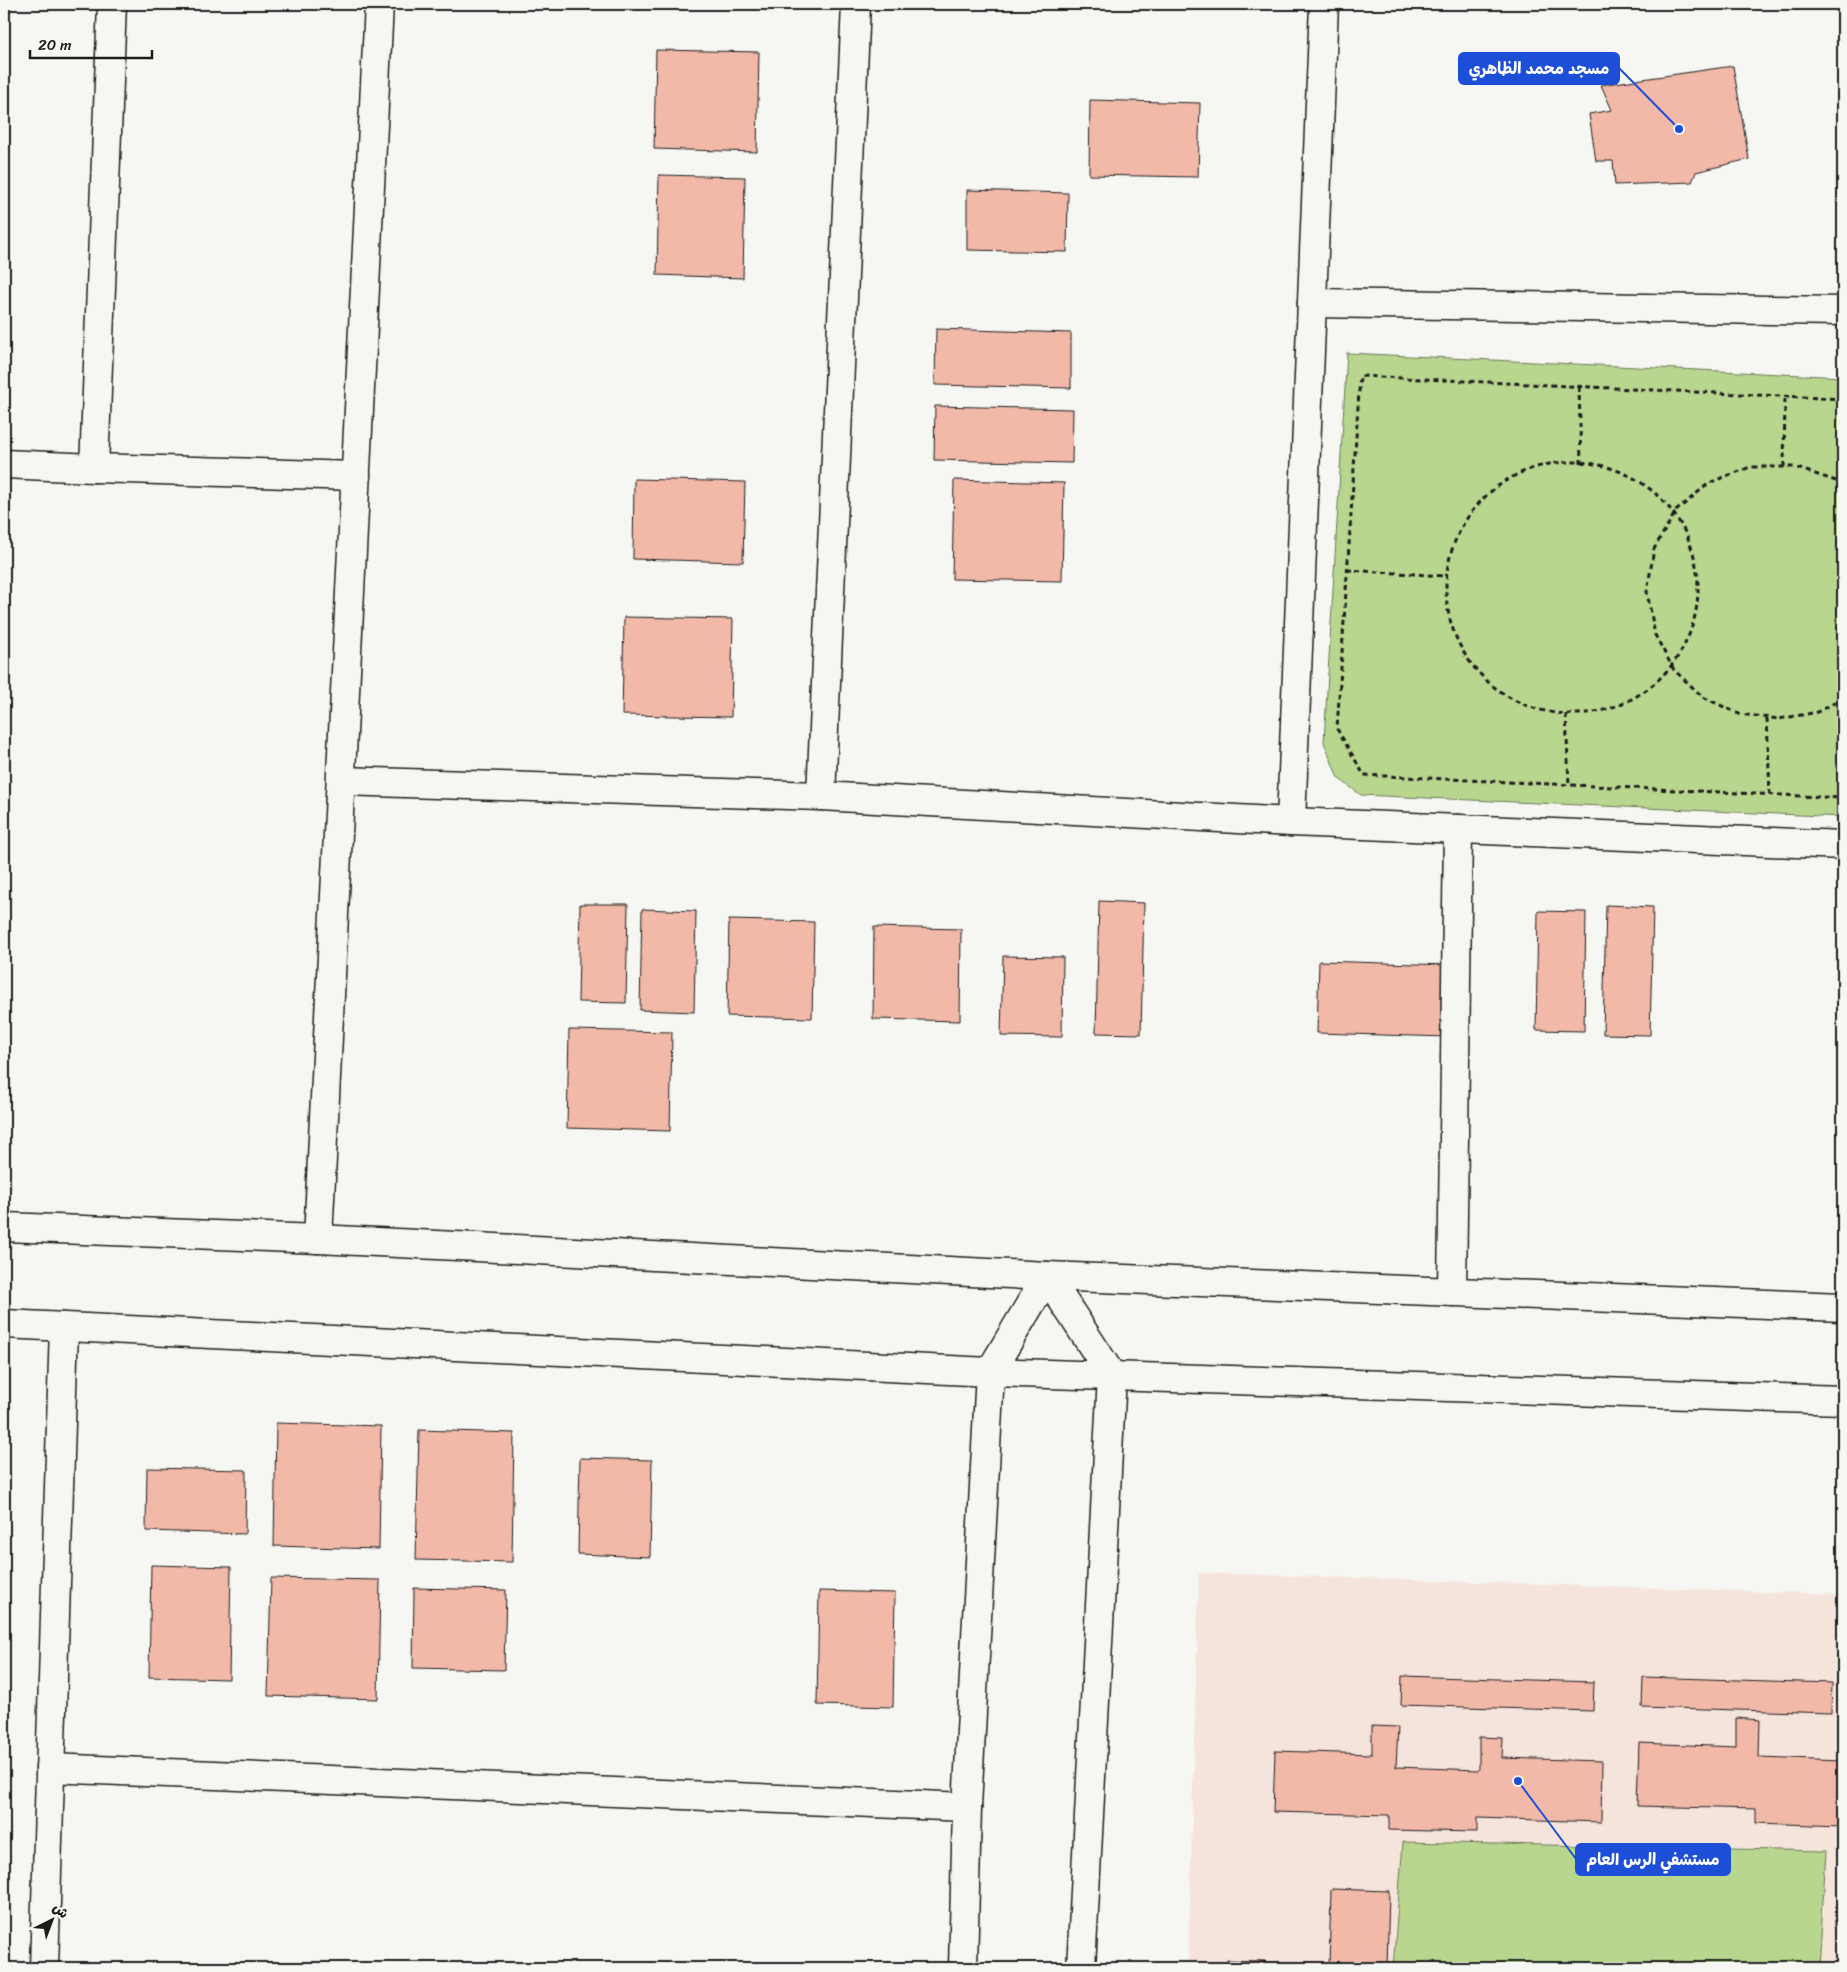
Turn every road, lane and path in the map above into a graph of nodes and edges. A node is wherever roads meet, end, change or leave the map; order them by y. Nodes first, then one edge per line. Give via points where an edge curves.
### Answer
1 (112, 4) edge
2 (379, 4) edge
3 (856, 4) edge
4 (1324, 4) edge
5 (1312, 302) junction
6 (1843, 311) edge
7 (1579, 387) junction
8 (1785, 397) junction
9 (1843, 399) edge
10 (1581, 463) junction
11 (4, 464) edge
12 (1784, 467) junction
13 (94, 468) junction
14 (356, 476) junction
15 (1843, 487) edge
16 (1674, 516) junction
17 (1347, 570) junction
18 (1446, 576) junction
19 (1672, 666) junction
20 (1843, 698) edge
21 (1566, 714) junction
22 (1767, 718) junction
23 (341, 781) junction
24 (1569, 785) junction
25 (1770, 794) junction
26 (822, 796) junction
27 (1843, 798) edge
28 (1291, 822) junction
29 (1458, 829) junction
30 (1843, 845) edge
31 (4, 1227) edge
32 (318, 1238) junction
33 (1047, 1276) junction
34 (1452, 1292) junction
35 (1843, 1307) edge
36 (4, 1324) edge
37 (64, 1327) junction
38 (990, 1372) junction
39 (1112, 1376) junction
40 (1843, 1400) edge
41 (50, 1768) junction
42 (968, 1807) junction
43 (44, 1968) edge
44 (963, 1968) edge
45 (1081, 1968) edge

1 - 13 street
2 - 14 street
3 - 26 street
4 - 5 street
5 - 6 street
5 - 28 street
7 - 8 path
7 - 10 path
7 - 17 path via 1360,376
8 - 9 path
8 - 12 path
10 - 16 path via 1591,463 1633,477 1667,505
10 - 18 path via 1547,463 1506,478 1474,507 1452,545
11 - 13 street
12 - 15 path via 1794,467 1836,481
12 - 16 path via 1750,467 1709,483
13 - 14 street
14 - 23 street
16 - 19 path via 1690,542 1698,585 1694,624
16 - 19 path via 1654,549 1647,592 1655,635
17 - 18 path
17 - 24 path via 1337,729 1364,775
18 - 21 path via 1444,588 1452,631 1472,666 1501,693 1536,710
19 - 21 path via 1650,689 1615,708 1576,716
19 - 22 path via 1703,698 1739,714
20 - 22 path via 1818,712
21 - 24 path
22 - 25 path
23 - 26 street
23 - 32 street
24 - 25 path
25 - 27 path
26 - 28 street
28 - 29 street
29 - 30 street
29 - 34 street
31 - 32 street
32 - 33 street
33 - 34 street
33 - 38 street
33 - 39 street
34 - 35 street
36 - 37 street
37 - 38 street
37 - 41 street
38 - 39 street
38 - 42 street
39 - 40 street
39 - 45 street
41 - 42 street
41 - 43 street
42 - 44 street

